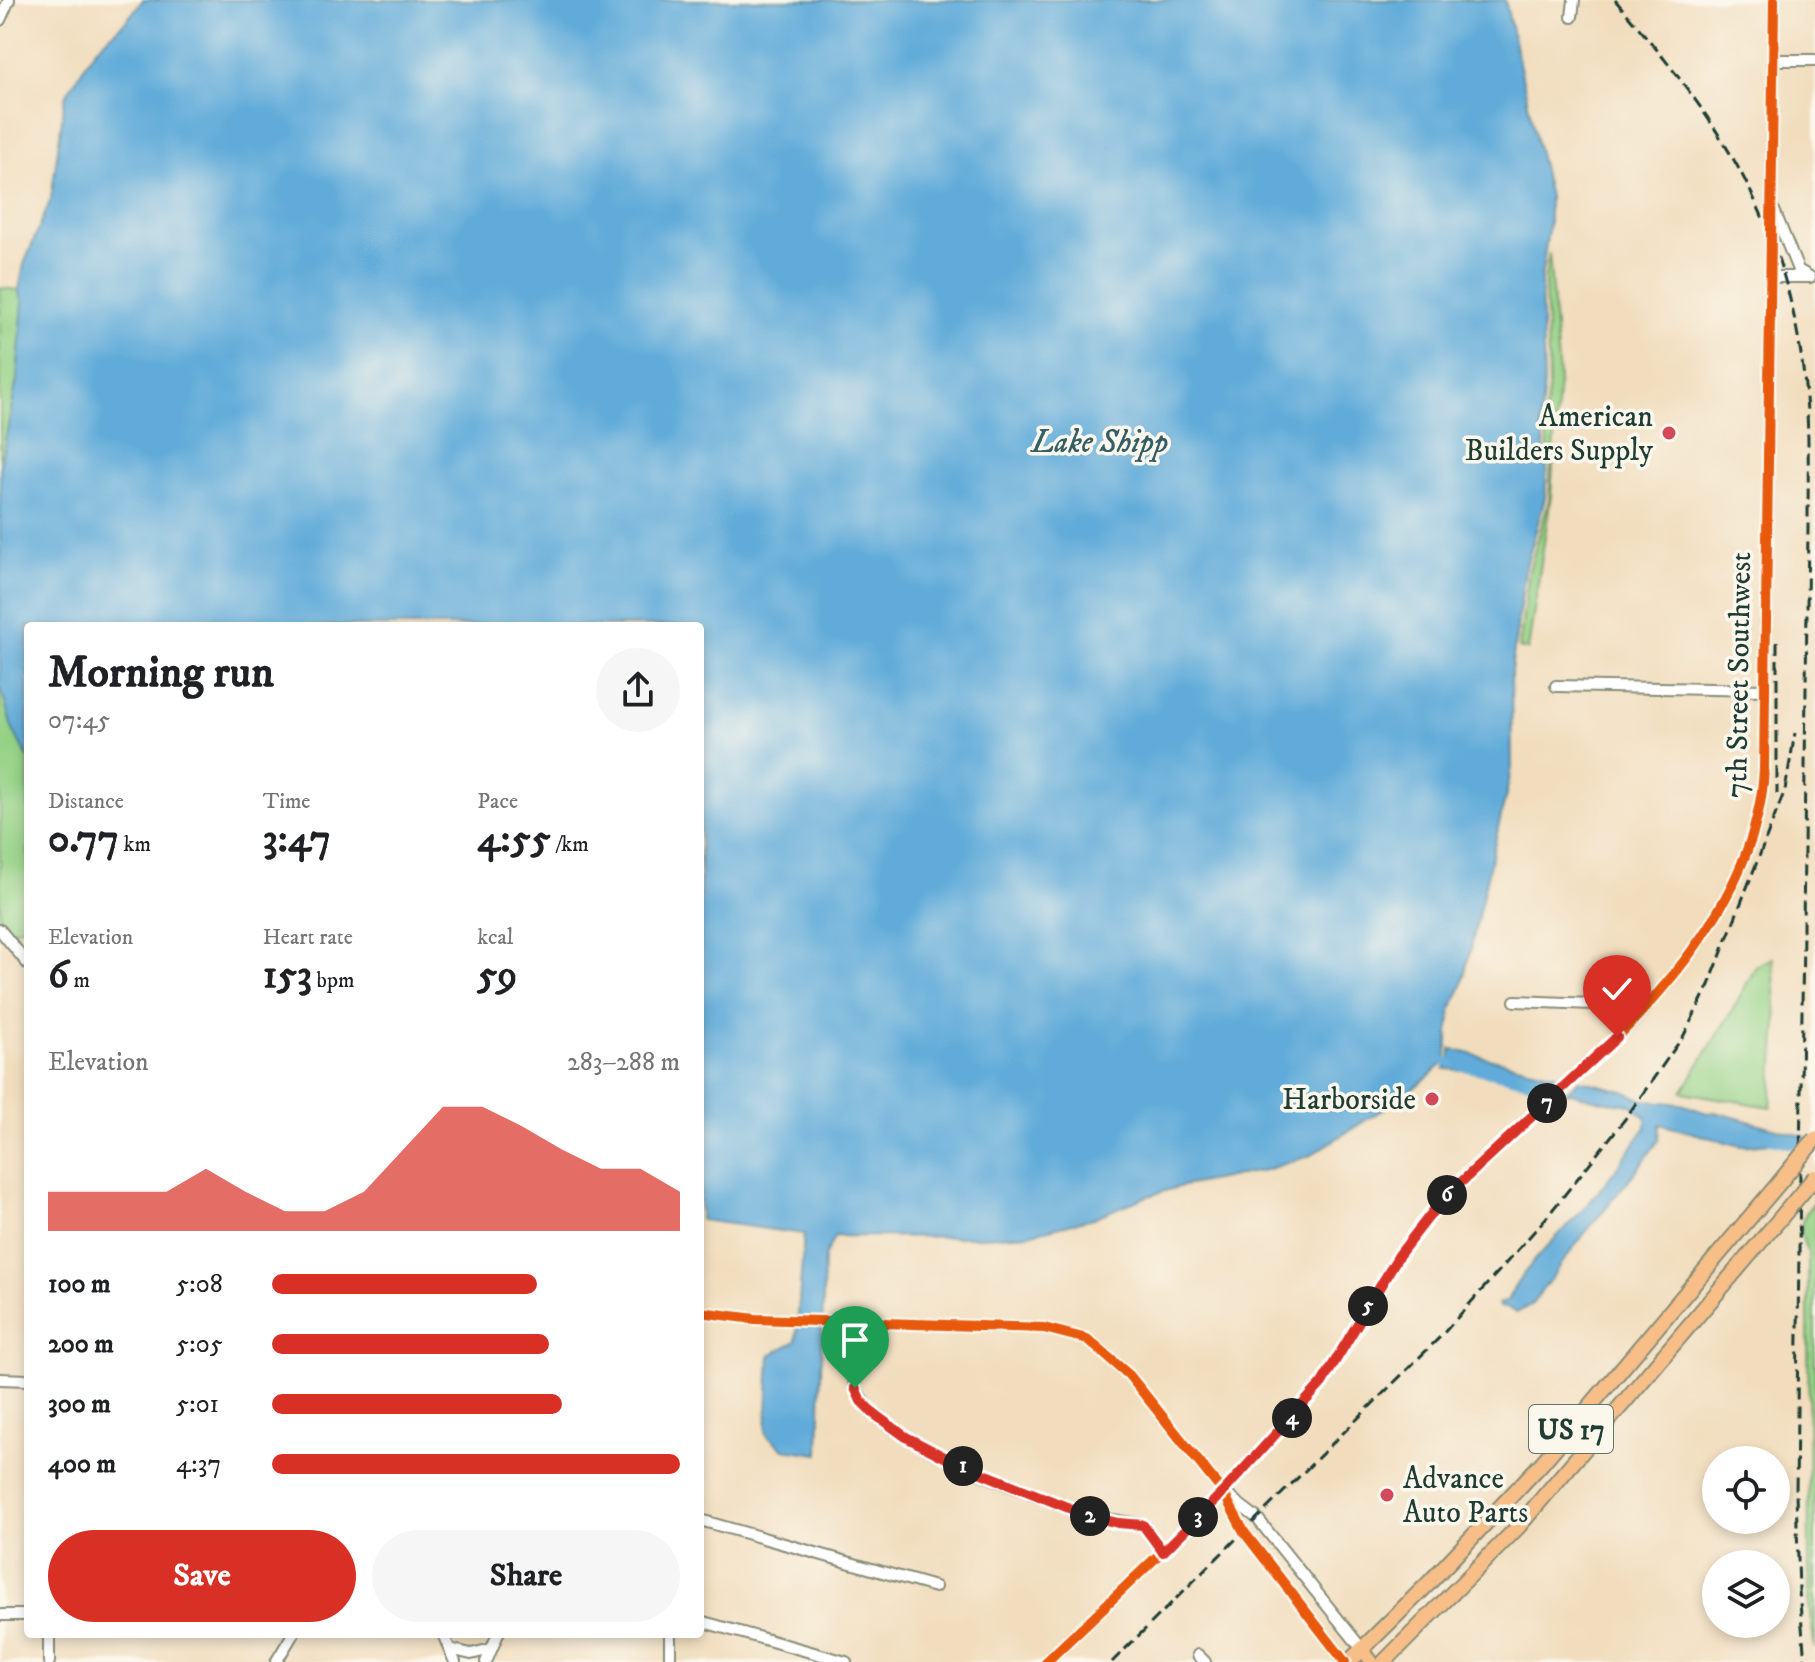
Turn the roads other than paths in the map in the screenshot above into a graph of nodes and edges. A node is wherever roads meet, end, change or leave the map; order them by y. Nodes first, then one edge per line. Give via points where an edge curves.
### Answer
1 (9, 0) edge
2 (1574, 0) edge
3 (1774, 0) edge
4 (1572, 17) dead end
5 (0, 20) edge
6 (1774, 60) junction
7 (1815, 60) edge
8 (1772, 206) junction
9 (1770, 277) junction
10 (1812, 277) edge
11 (1556, 686) dead end
12 (1764, 690) junction
13 (0, 930) edge
14 (4, 942) edge
15 (24, 960) edge
16 (1515, 1001) dead end
17 (1646, 1006) junction
18 (1815, 1139) edge
19 (1815, 1177) edge
20 (704, 1316) edge
21 (849, 1322) junction
22 (0, 1379) edge
23 (24, 1380) edge
24 (1223, 1492) junction
25 (704, 1521) edge
26 (1163, 1552) junction
27 (935, 1587) dead end
28 (0, 1615) edge
29 (24, 1615) edge
30 (704, 1622) edge
31 (49, 1638) edge
32 (291, 1638) edge
33 (445, 1638) edge
34 (496, 1638) edge
35 (670, 1638) edge
36 (450, 1649) junction
37 (491, 1649) junction
38 (1362, 1649) junction
39 (49, 1662) edge
40 (276, 1662) edge
41 (455, 1662) edge
42 (486, 1662) edge
43 (670, 1662) edge
44 (846, 1662) edge
45 (1046, 1662) edge
46 (1347, 1662) edge
47 (1372, 1662) edge
48 (1384, 1662) edge

1 - 5 street
2 - 4 street
3 - 6 street, 7th Street Southwest
6 - 7 street
6 - 8 street, 7th Street Southwest
8 - 9 street, 7th Street Southwest
8 - 10 street via 1798,270
9 - 10 street
9 - 12 street, 7th Street Southwest
11 - 12 street
12 - 17 street, 7th Street Southwest via 1763,789 1747,853 1718,912
13 - 14 street
14 - 15 street
16 - 17 street
17 - 24 street, 7th Street Southwest via 1430,1213 1322,1383
18 - 38 highway, US 17, bridge via 1542,1463
19 - 48 highway, US 17, bridge via 1518,1527
20 - 21 street
21 - 24 street via 1044,1328 1087,1339 1129,1375
21 - 26 street via 854,1380 861,1401 874,1414 931,1451 981,1474 1089,1516 1143,1525
22 - 23 street
24 - 26 street, 7th Street Southwest
24 - 38 street via 1257,1518
24 - 46 street via 1244,1532
25 - 27 street
26 - 45 street, 7th Street Southwest
28 - 29 street
30 - 44 street
31 - 39 street
32 - 40 street
33 - 36 street
34 - 37 street
35 - 43 street
36 - 37 street via 471,1654
36 - 41 street
37 - 42 street
38 - 46 highway, US 17
38 - 47 main road

